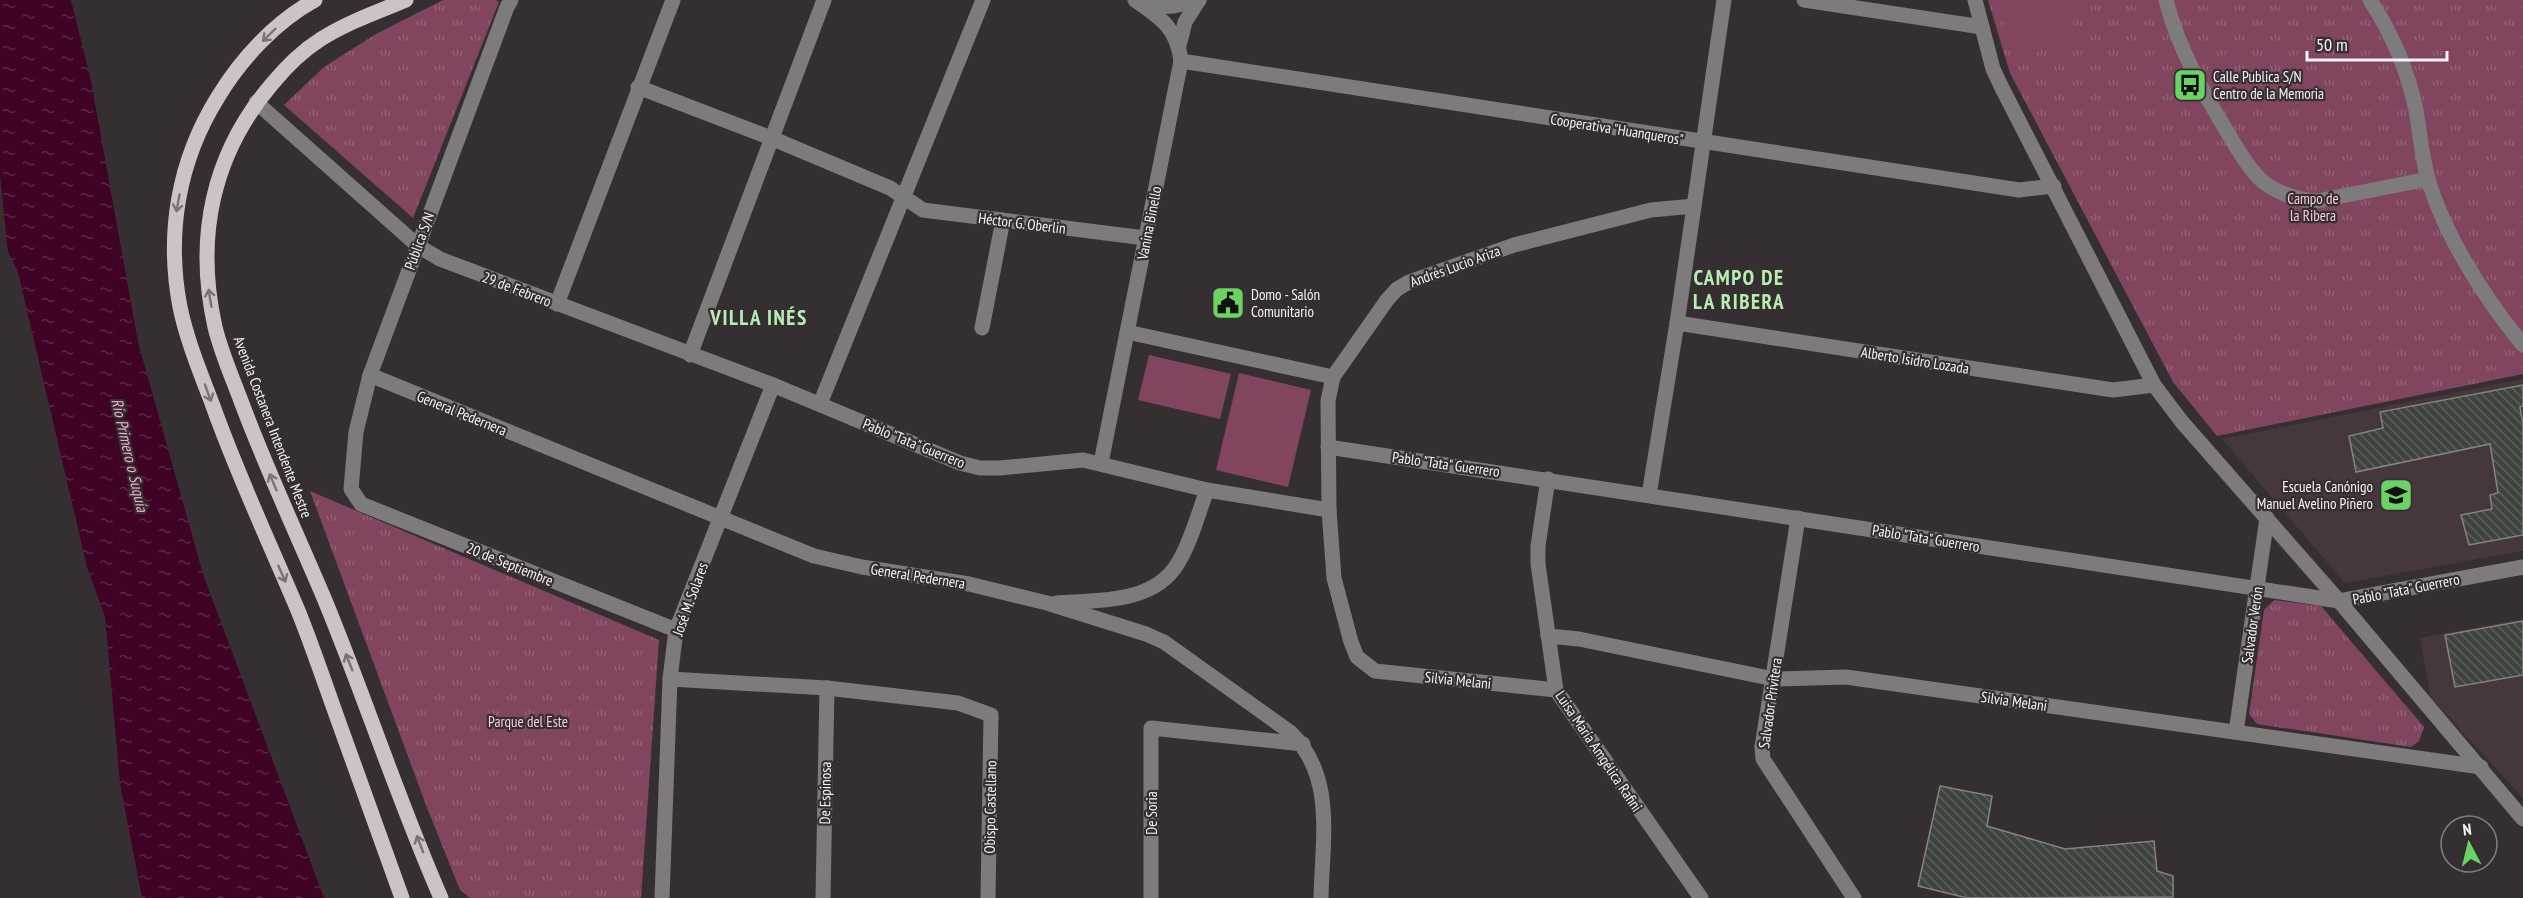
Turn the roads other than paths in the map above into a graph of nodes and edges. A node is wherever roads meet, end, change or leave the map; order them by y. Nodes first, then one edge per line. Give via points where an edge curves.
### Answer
1 (315, 0) edge
2 (406, 0) edge
3 (512, 0) edge
4 (672, 0) edge
5 (824, 0) edge
6 (983, 0) edge
7 (1199, 0) edge
8 (1724, 0) edge
9 (1804, 0) edge
10 (1975, 0) edge
11 (2166, 0) edge
12 (2370, 0) edge
13 (1140, 4) edge
14 (1983, 27) junction
15 (1179, 46) junction
16 (1181, 62) junction
17 (638, 87) junction
18 (256, 102) junction
19 (771, 138) junction
20 (1703, 143) junction
21 (2428, 179) junction
22 (2054, 186) junction
23 (902, 197) junction
24 (1694, 206) junction
25 (1003, 220) junction
26 (1145, 238) junction
27 (418, 246) junction
28 (556, 304) junction
29 (1677, 323) junction
30 (982, 328) dead end
31 (1127, 332) junction
32 (2523, 345) edge
33 (690, 355) junction
34 (370, 375) junction
35 (1333, 376) junction
36 (773, 385) junction
37 (2154, 385) junction
38 (820, 404) junction
39 (1328, 447) junction
40 (1101, 463) junction
41 (1548, 479) junction
42 (351, 489) joint
43 (1207, 490) junction
44 (1649, 495) junction
45 (1329, 510) junction
46 (1798, 518) junction
47 (2267, 518) junction
48 (720, 519) junction
49 (2523, 567) edge
50 (2257, 589) junction
51 (2339, 601) junction
52 (1047, 603) junction
53 (676, 630) junction
54 (1548, 636) junction
55 (1363, 663) joint
56 (670, 679) junction
57 (1774, 679) junction
58 (827, 688) junction
59 (1556, 690) junction
60 (2236, 732) junction
61 (1303, 744) junction
62 (2481, 767) junction
63 (2523, 819) edge
64 (402, 898) edge
65 (441, 898) edge
66 (662, 898) edge
67 (823, 898) edge
68 (988, 898) edge
69 (1151, 898) edge
70 (1322, 898) edge
71 (1701, 898) edge
72 (1854, 898) edge

1 -> 64 main road via 280,24 252,51 208,113 182,179 173,245 175,275 191,347 225,439 300,614
2 - 18 main road, Avenida Costanera Intendente Mestre via 321,39 286,67
3 - 27 street, Pública S/N
4 - 17 street
5 - 19 street
6 - 23 street
7 - 13 street via 1174,6
7 - 15 street via 1185,22
8 - 20 street
9 - 14 street
10 - 14 street
11 - 21 street via 2178,38 2248,166 2260,180 2286,194 2317,201
12 - 21 street via 2404,66
13 - 15 street, Vanina Binello via 1168,25
14 - 22 street via 1993,69
15 - 16 street, Vanina Binello
16 - 20 street, Cooperativa "Huanqueros"
16 - 26 street, Vanina Binello
17 - 19 street, Héctor G. Oberlin
17 - 28 street
18 - 27 street, 29 de Febrero
65 -> 18 main road, Avenida Costanera Intendente Mestre via 337,631 258,446 216,330 208,293 207,247 212,203 229,149
19 - 23 street, Héctor G. Oberlin via 890,188
19 - 33 street
20 - 22 street, Cooperativa "Huanqueros" via 2019,190
20 - 24 street
21 - 32 street via 2452,239
22 - 37 street
23 - 25 street, Héctor G. Oberlin via 923,210
23 - 38 street
24 - 29 street
24 - 35 street, Andrés Lucio Ariza via 1651,210 1514,245 1409,282 1387,300
25 - 26 street, Héctor G. Oberlin
25 - 30 street
26 - 31 street, Vanina Binello
27 - 28 street, 29 de Febrero via 440,259
27 - 34 street, Pública S/N
28 - 33 street, 29 de Febrero
29 - 37 street, Alberto Isidro Lozada via 2113,390
29 - 44 street
31 - 35 street
31 - 40 street, Vanina Binello
33 - 36 street, 29 de Febrero
34 - 42 street, Pública S/N via 356,432
34 - 48 street, General Pedernera
35 - 39 street, Andrés Lucio Ariza via 1328,401
36 - 38 street, 29 de Febrero
36 - 48 street, José M. Solares
37 - 47 street
38 - 40 street, Pablo "Tata" Guerrero via 980,468 1083,460
39 - 41 street, Pablo "Tata" Guerrero
39 - 45 street, Andrés Lucio Ariza
40 - 43 street, Pablo "Tata" Guerrero
41 - 44 street, Pablo "Tata" Guerrero
41 - 54 street, Luisa María Amgélica Rafini via 1538,564
42 - 53 street, 20 de Septiembre via 361,504
43 - 45 street, Pablo "Tata" Guerrero
43 - 52 street via 1178,563 1164,581 1113,600
44 - 46 street, Pablo "Tata" Guerrero
45 - 55 street, Andrés Lucio Ariza via 1336,588 1351,642
46 - 50 street, Pablo "Tata" Guerrero
46 - 57 street, Salvador Privitera
47 - 50 street, Salvador Verón
47 - 51 street
48 - 52 street, General Pedernera via 833,561 969,584
48 - 53 street, José M. Solares
49 - 51 street, Pablo "Tata" Guerrero
50 - 51 street, Pablo "Tata" Guerrero
50 - 60 street, Salvador Verón
51 - 62 street
52 - 61 street, General Pedernera via 1164,642
53 - 56 street, José M. Solares
54 - 57 street, Silvia Melani
54 - 59 street, Luisa María Amgélica Rafini
55 - 59 street, Silvia Melani via 1375,671
56 - 58 street
56 - 66 street, José M. Solares
57 - 60 street, Silvia Melani via 1846,677
57 - 72 street, Salvador Privitera via 1763,759
58 - 67 street, De Espinosa
58 - 68 street, Obispo Castellano via 958,703 991,715
59 - 71 street, Luisa María Amgélica Rafini
60 - 62 street, Silvia Melani
61 - 69 street, De Soria via 1151,728
61 - 70 street, General Pedernera via 1317,769 1323,793
62 - 63 street

